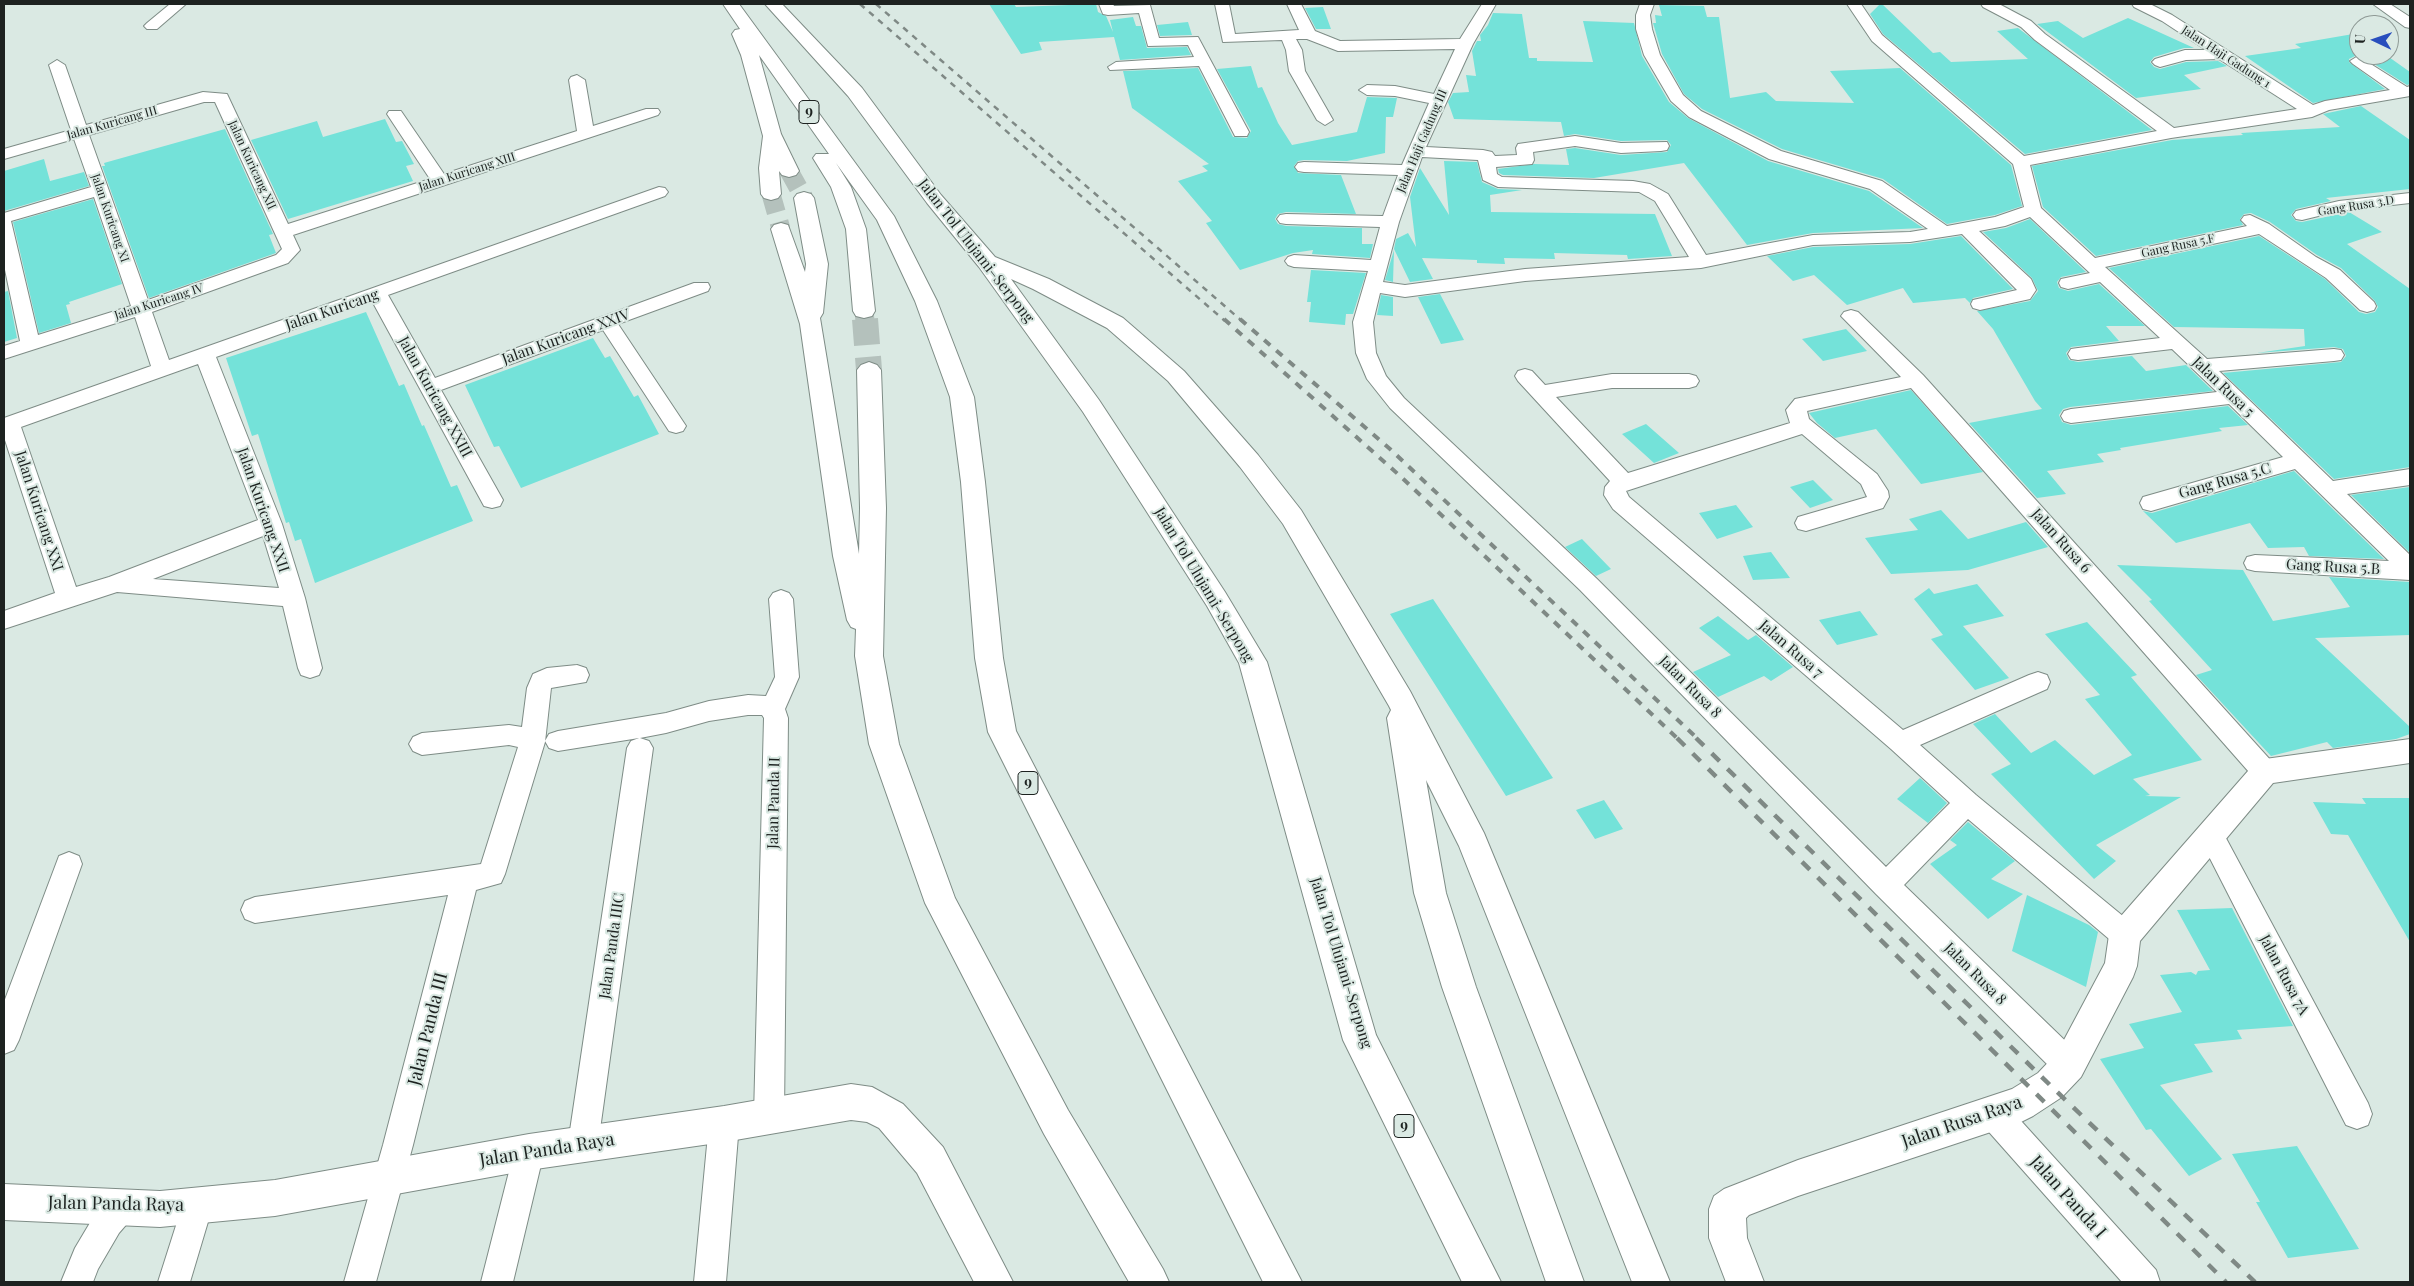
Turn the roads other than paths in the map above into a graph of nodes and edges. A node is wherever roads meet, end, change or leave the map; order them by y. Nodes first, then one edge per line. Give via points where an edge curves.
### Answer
1 (179, 4) edge
2 (729, 4) edge
3 (773, 4) edge
4 (1106, 4) edge
5 (1222, 4) edge
6 (1294, 4) edge
7 (1489, 4) edge
8 (1647, 4) edge
9 (1854, 4) edge
10 (1988, 4) edge
11 (2139, 4) edge
12 (2380, 4) edge
13 (2410, 24) edge
14 (152, 26) dead end
15 (1309, 34) junction
16 (1287, 36) junction
17 (1232, 38) junction
18 (1193, 40) junction
19 (1465, 44) junction
20 (2223, 54) junction
21 (750, 55) junction
22 (1203, 61) junction
23 (2160, 62) dead end
24 (58, 65) dead end
25 (2364, 65) edge
26 (1116, 67) dead end
27 (577, 80) dead end
28 (1367, 90) dead end
29 (2407, 92) edge
30 (221, 97) joint
31 (1439, 100) junction
32 (652, 112) dead end
33 (2312, 112) junction
34 (395, 114) dead end
35 (1325, 120) dead end
36 (1241, 132) dead end
37 (79, 133) junction
38 (586, 133) junction
39 (2171, 133) junction
40 (771, 134) junction
41 (1661, 146) dead end
42 (1417, 152) junction
43 (4, 154) edge
44 (1486, 162) junction
45 (2021, 162) junction
46 (1304, 167) dead end
47 (1408, 170) junction
48 (789, 172) tunnel mouth
49 (440, 181) junction
50 (101, 190) junction
51 (659, 192) dead end
52 (771, 194) tunnel mouth
53 (804, 198) tunnel mouth
54 (2410, 198) edge
55 (2033, 210) junction
56 (2302, 215) dead end
57 (2244, 217) dead end
58 (4, 218) edge
59 (1286, 219) dead end
60 (1390, 222) junction
61 (4, 224) edge
62 (1966, 228) junction
63 (2263, 228) junction
64 (781, 229) tunnel mouth
65 (1943, 231) junction
66 (283, 232) junction
67 (1294, 261) dead end
68 (987, 262) junction
69 (1701, 262) junction
70 (1379, 266) junction
71 (2099, 270) junction
72 (2068, 283) dead end
73 (1374, 286) junction
74 (701, 287) dead end
75 (378, 294) junction
76 (1980, 304) dead end
77 (2367, 306) dead end
78 (141, 308) junction
79 (864, 311) tunnel mouth
80 (1851, 316) dead end
81 (607, 322) junction
82 (811, 324) junction
83 (2176, 342) junction
84 (30, 344) junction
85 (4, 353) edge
86 (2078, 354) dead end
87 (205, 355) junction
88 (2334, 355) dead end
89 (2202, 366) junction
90 (869, 370) tunnel mouth
91 (163, 371) junction
92 (1525, 376) dead end
93 (1916, 380) junction
94 (1689, 381) dead end
95 (431, 387) junction
96 (1541, 393) junction
97 (2232, 397) junction
98 (2071, 416) dead end
99 (7, 425) edge
100 (676, 426) dead end
101 (1805, 426) junction
102 (2299, 460) junction
103 (2410, 477) edge
104 (1624, 482) junction
105 (2328, 489) junction
106 (492, 500) dead end
107 (2151, 503) dead end
108 (1806, 522) dead end
109 (271, 524) junction
110 (2255, 562) dead end
111 (2410, 569) edge
112 (115, 584) junction
113 (68, 598) junction
114 (293, 598) junction
115 (781, 599) dead end
116 (4, 620) edge
117 (869, 656) junction
118 (310, 668) dead end
119 (577, 675) dead end
120 (2038, 682) dead end
121 (1400, 699) junction
122 (773, 709) junction
123 (558, 740) dead end
124 (532, 742) junction
125 (1900, 742) junction
126 (422, 744) dead end
127 (640, 748) dead end
128 (2410, 752) edge
129 (2265, 772) junction
130 (1967, 804) junction
131 (2210, 835) junction
132 (69, 864) dead end
133 (466, 880) junction
134 (1886, 886) junction
135 (255, 910) dead end
136 (2125, 935) junction
137 (4, 1040) edge
138 (2069, 1065) junction
139 (1992, 1112) junction
140 (2357, 1114) dead end
141 (769, 1116) junction
142 (724, 1124) junction
143 (583, 1144) junction
144 (529, 1152) junction
145 (389, 1177) junction
146 (4, 1202) edge
147 (197, 1205) junction
148 (121, 1207) junction
149 (77, 1282) edge
150 (174, 1282) edge
151 (360, 1282) edge
152 (497, 1282) edge
153 (710, 1282) edge
154 (994, 1282) edge
155 (1150, 1282) edge
156 (1283, 1282) edge
157 (1482, 1282) edge
158 (1565, 1282) edge
159 (1651, 1282) edge
160 (1745, 1282) edge
161 (2144, 1282) edge

1 - 14 street
2 - 21 main road
2 - 156 main road, 9 via 887,220 926,301 962,397 989,658 1002,732
3 - 68 main road, Jalan Tol Ulujami–Serpong / 9 via 855,92 934,199
4 - 18 street via 1108,11 1146,8 1153,43
5 - 17 street
6 - 15 street
7 - 19 street, Jalan Haji Gadung III
8 - 65 street via 1643,15 1644,29 1652,55 1677,98 1695,114 1775,155 1876,185
9 - 45 street via 1877,38
10 - 39 street via 2026,24 2040,38
11 - 20 street, Jalan Haji Gadung 1
12 - 13 street
15 - 16 street
15 - 19 street via 1338,46
16 - 17 street
16 - 35 street via 1294,50 1297,71
17 - 18 street
18 - 22 street
19 - 31 street, Jalan Haji Gadung III
20 - 23 street via 2185,56
20 - 33 street, Jalan Haji Gadung 1
21 - 40 main road
21 - 79 main road via 800,121 841,187 856,229
22 - 26 street
22 - 36 street
24 - 37 street, Jalan Kuricang XI
25 - 29 street
27 - 38 street
28 - 31 street via 1395,91
29 - 33 street via 2325,106
30 - 37 street, Jalan Kuricang III via 203,97
30 - 66 street, Jalan Kuricang XII
31 - 42 street, Jalan Haji Gadung III
32 - 38 street, Jalan Kuricang XIII
33 - 39 street
34 - 49 street
37 - 43 street, Jalan Kuricang III
37 - 50 street, Jalan Kuricang XI
38 - 49 street, Jalan Kuricang XIII
39 - 45 street
40 - 48 main road
40 - 52 main road
41 - 44 street via 1621,148 1574,141 1524,148 1526,160
42 - 44 street via 1478,154 1486,156
42 - 47 street, Jalan Haji Gadung III
44 - 69 street via 1489,176 1498,182 1633,186 1655,192 1662,198
45 - 55 street
46 - 47 street
47 - 60 street, Jalan Haji Gadung III
49 - 66 street, Jalan Kuricang XIII
50 - 58 street
50 - 78 street, Jalan Kuricang XI
51 - 75 street, Jalan Kuricang
53 - 82 main road via 817,264
54 - 56 street, Gang Rusa 3.D via 2348,205
55 - 62 street via 1999,222
55 - 71 street, Jalan Rusa 5
57 - 63 street
59 - 60 street
60 - 70 street, Jalan Haji Gadung III
61 - 84 street
62 - 65 street
62 - 76 street via 2024,283 2027,290 2023,294
63 - 71 street, Gang Rusa 5.F
63 - 77 street via 2333,274
64 - 82 main road
65 - 69 street via 1910,237 1813,240
66 - 78 street, Jalan Kuricang IV via 291,250 282,259
67 - 70 street
68 - 121 main road via 1041,284 1115,322 1176,376 1250,461 1292,517
68 - 157 main road, Jalan Tol Ulujami–Serpong / 9 via 1087,400 1253,662 1360,1040
69 - 73 street via 1525,275 1405,291
70 - 73 street, Jalan Haji Gadung III
71 - 72 street, Gang Rusa 5.F
71 - 83 street, Jalan Rusa 5
73 - 134 street, Jalan Rusa 8 via 1363,322 1366,354 1377,380 1396,403 1588,584
74 - 81 street, Jalan Kuricang XXIV
75 - 87 street, Jalan Kuricang
75 - 95 street, Jalan Kuricang XXIII
78 - 84 street, Jalan Kuricang IV
78 - 91 street, Jalan Kuricang XI
80 - 93 street, Jalan Rusa 6
81 - 95 street, Jalan Kuricang XXIV
81 - 100 street
82 - 117 main road via 846,556
83 - 86 street
83 - 89 street, Jalan Rusa 5
84 - 85 street, Jalan Kuricang IV
87 - 91 street, Jalan Kuricang
87 - 109 street, Jalan Kuricang XXII
88 - 89 street
89 - 97 street, Jalan Rusa 5
90 - 117 main road via 873,508
91 - 99 street, Jalan Kuricang
92 - 96 street
93 - 101 street via 1802,404 1796,410
93 - 129 street, Jalan Rusa 6
94 - 96 street via 1612,381
95 - 106 street, Jalan Kuricang XXIII
96 - 104 street
97 - 98 street
97 - 102 street, Jalan Rusa 5
99 - 113 street, Jalan Kuricang XXI
101 - 104 street
101 - 108 street via 1869,479 1878,497 1875,502
102 - 105 street, Jalan Rusa 5
102 - 107 street, Gang Rusa 5.C
103 - 105 street
104 - 125 street, Jalan Rusa 7 via 1616,487 1615,495 1621,503
105 - 111 street, Jalan Rusa 5
109 - 112 street
109 - 114 street, Jalan Kuricang XXII
110 - 111 street, Gang Rusa 5.B
112 - 113 street
112 - 114 street
113 - 116 street
114 - 118 street, Jalan Kuricang XXII
115 - 122 street via 787,677
117 - 155 main road via 884,744 941,904 1056,1122
119 - 124 street via 542,681
120 - 125 street
121 - 158 main road via 1430,893 1459,987
121 - 159 main road via 1473,843
122 - 123 street via 748,704 666,724
122 - 141 street, Jalan Panda II via 776,718
124 - 126 street via 509,735
124 - 133 street via 492,874
125 - 130 street, Jalan Rusa 7
127 - 143 street, Jalan Panda IIIC
128 - 129 main road
129 - 131 main road
130 - 134 street
130 - 136 street, Jalan Rusa 7
131 - 136 main road
131 - 140 street, Jalan Rusa 7A
132 - 137 street
133 - 135 street
133 - 145 street, Jalan Panda III
134 - 138 street, Jalan Rusa 8
136 - 138 main road, Jalan Rusa Raya via 2121,966
138 - 139 main road, Jalan Rusa Raya via 2050,1085 2021,1104
139 - 160 main road, Jalan Rusa Raya via 1737,1202 1727,1209 1728,1238
139 - 161 street, Jalan Panda I
141 - 142 main road, Jalan Panda Raya
141 - 154 main road, Jalan Panda Raya via 851,1102 872,1105 891,1116 930,1160
142 - 143 main road, Jalan Panda Raya
142 - 153 street
143 - 144 main road, Jalan Panda Raya
144 - 145 main road, Jalan Panda Raya
144 - 152 street
145 - 147 main road, Jalan Panda Raya via 275,1198
145 - 151 street, Jalan Panda III
146 - 148 main road, Jalan Panda Raya
147 - 148 main road, Jalan Panda Raya via 160,1209
147 - 150 street
148 - 149 street via 86,1259

